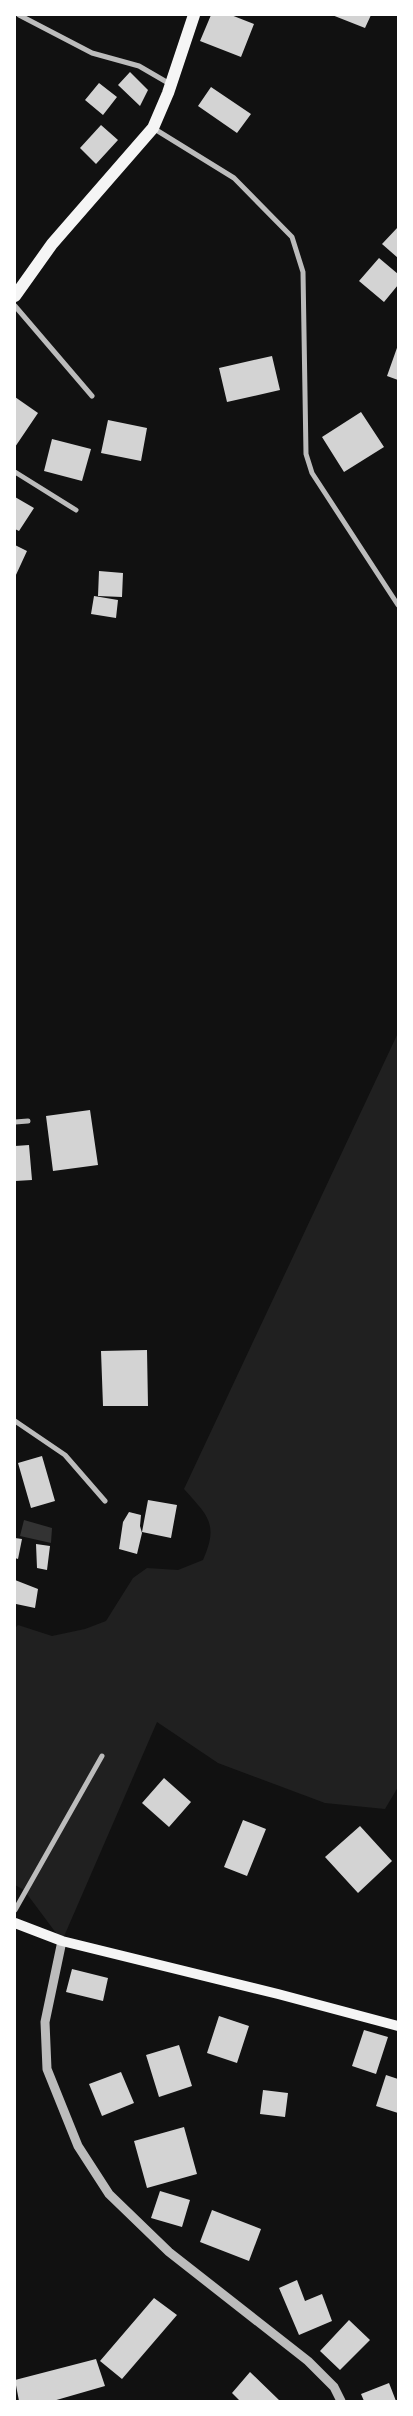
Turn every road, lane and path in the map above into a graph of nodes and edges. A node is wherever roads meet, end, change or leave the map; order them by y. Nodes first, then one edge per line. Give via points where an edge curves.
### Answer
1 (19, 15) edge
2 (194, 15) edge
3 (170, 84) junction
4 (153, 128) junction
5 (15, 296) edge
6 (15, 306) edge
7 (92, 396) dead end
8 (15, 472) edge
9 (76, 510) dead end
10 (398, 604) edge
11 (28, 1120) dead end
12 (15, 1122) edge
13 (15, 1421) edge
14 (105, 1501) dead end
15 (102, 1756) dead end
16 (15, 1910) edge
17 (15, 1923) edge
18 (62, 1941) junction
19 (398, 2026) edge
20 (341, 2401) edge

1 - 3 street via 92,53 139,66
2 - 3 main road
3 - 4 main road
4 - 5 main road via 52,244
4 - 10 street via 234,178 292,237 303,272 306,454 312,473
6 - 7 street
8 - 9 street
11 - 12 street
13 - 14 street via 66,1455
15 - 16 street
17 - 18 main road
18 - 19 main road
18 - 20 street via 45,2022 47,2069 78,2146 109,2194 169,2252 308,2361 334,2387

